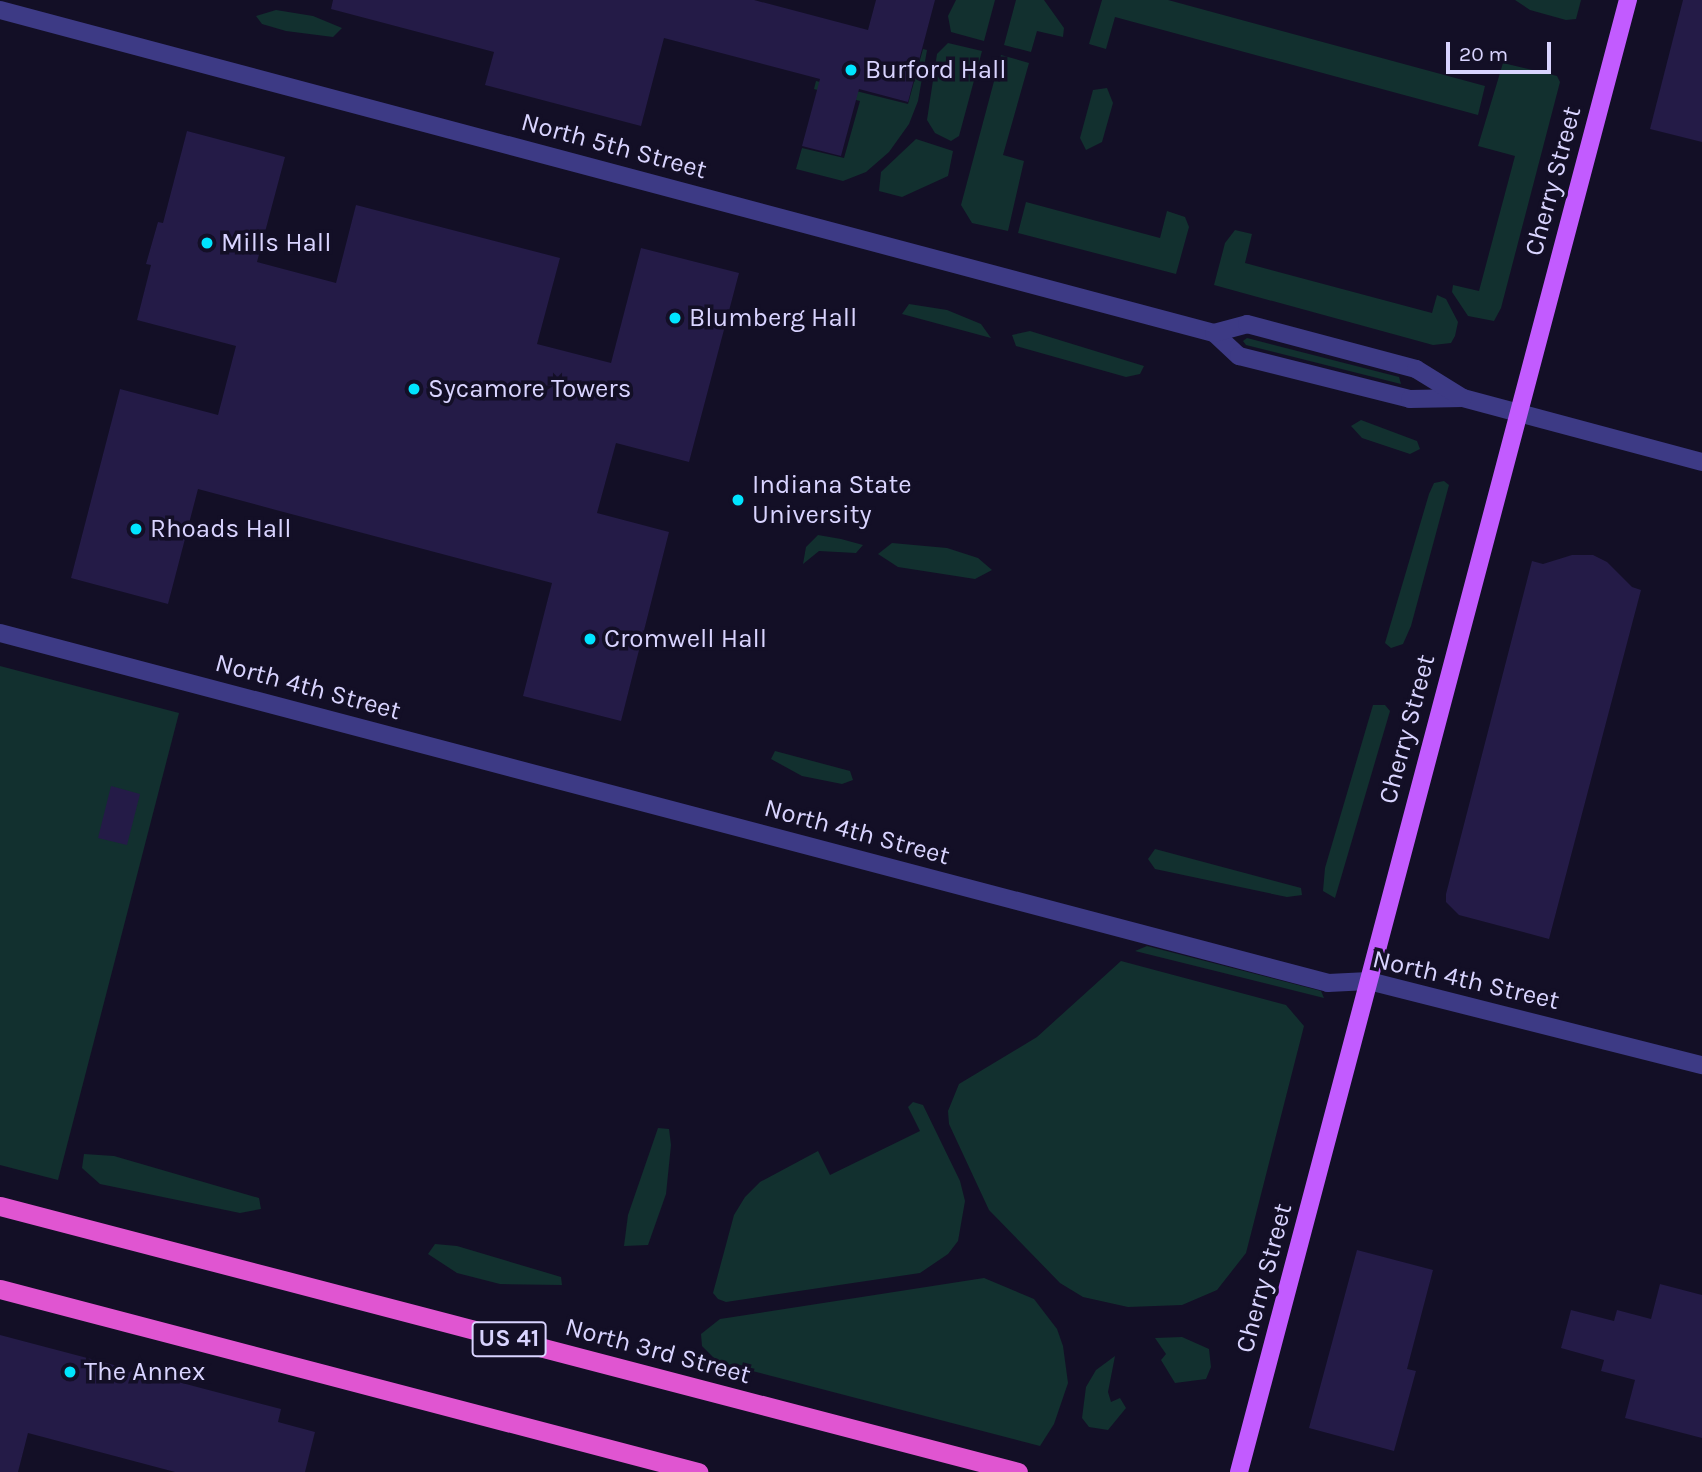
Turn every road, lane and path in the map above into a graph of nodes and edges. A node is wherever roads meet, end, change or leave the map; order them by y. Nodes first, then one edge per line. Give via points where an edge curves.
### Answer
1 (1628, 0) edge
2 (0, 10) edge
3 (1214, 333) junction
4 (1463, 398) junction
5 (1518, 413) junction
6 (1702, 462) edge
7 (0, 633) edge
8 (1369, 981) junction
9 (1702, 1065) edge
10 (0, 1206) edge
11 (0, 1289) edge
12 (698, 1472) edge
13 (1018, 1472) edge
14 (1239, 1472) edge

1 - 5 main road, Cherry Street
2 - 3 street, North 5th Street
3 - 4 street, North 5th Street via 1239,356 1410,399
3 - 4 street, North 5th Street via 1247,324 1416,369
4 - 5 street, North 5th Street
5 - 6 street, North 5th Street
5 - 8 main road, Cherry Street
7 - 8 street, North 4th Street via 1328,983
8 - 9 street, North 4th Street
8 - 14 main road, Cherry Street
10 - 13 highway, North 3rd Street / US 41
11 - 12 highway

